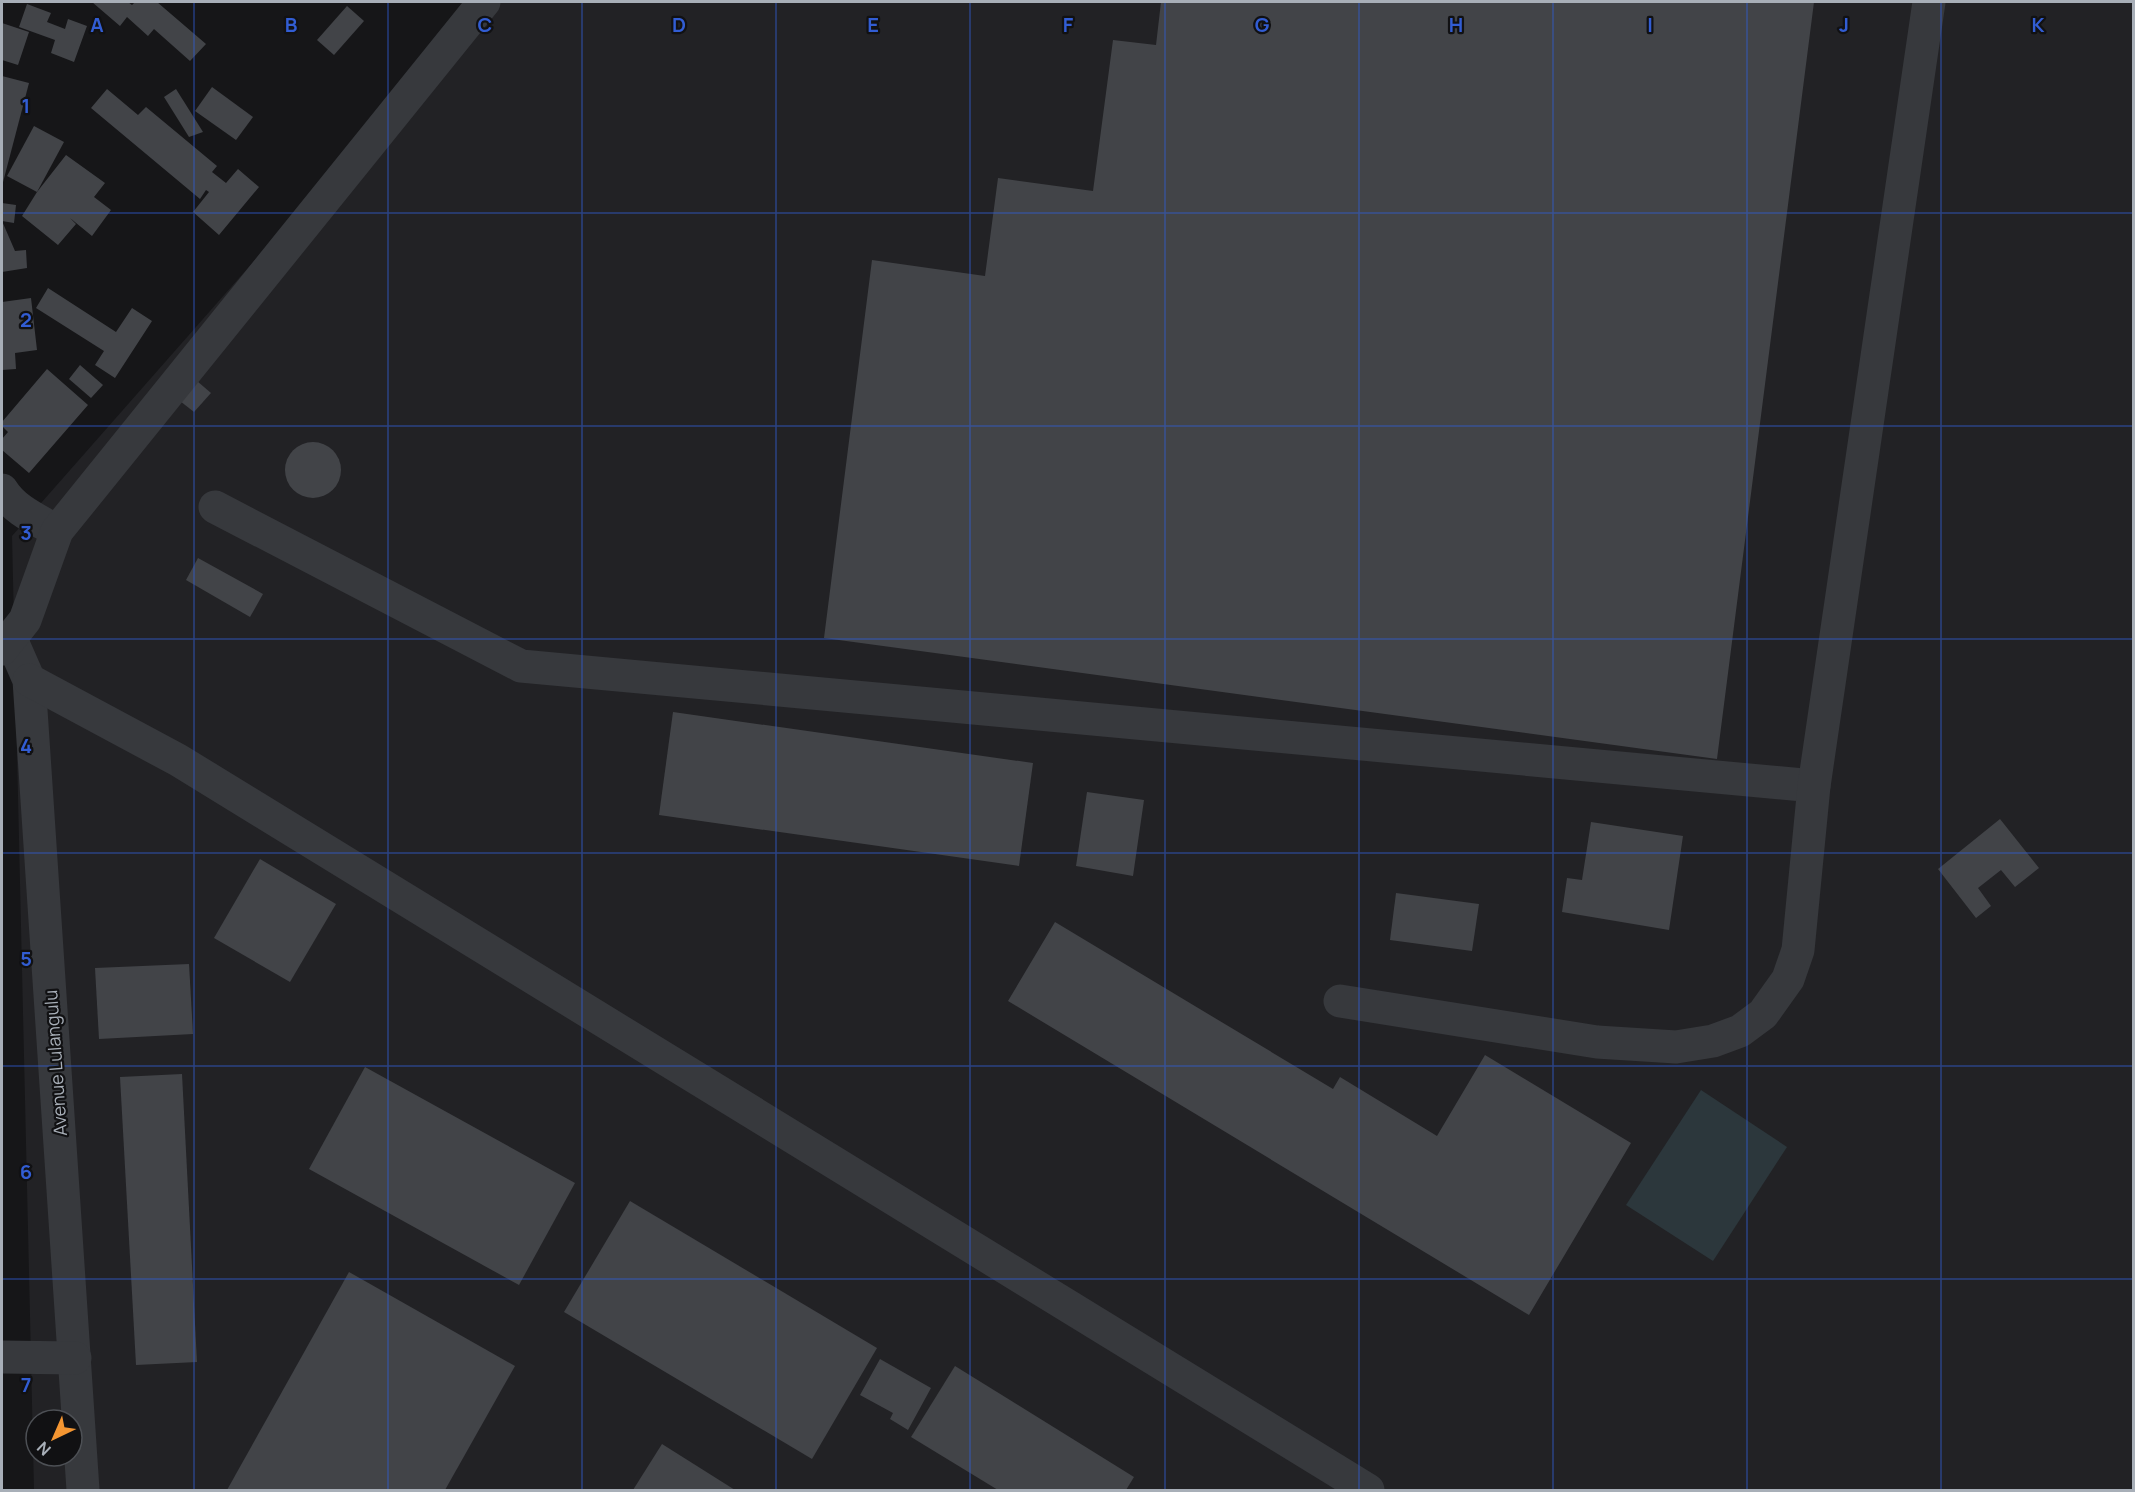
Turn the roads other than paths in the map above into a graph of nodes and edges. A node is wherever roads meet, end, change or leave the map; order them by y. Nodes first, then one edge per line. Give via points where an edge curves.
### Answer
1 (484, 2) edge
2 (1929, 2) edge
3 (2, 490) edge
4 (215, 507) dead end
5 (57, 531) junction
6 (6, 644) edge
7 (29, 680) junction
8 (1814, 786) junction
9 (1340, 1001) dead end
10 (2, 1357) edge
11 (75, 1358) junction
12 (82, 1491) edge
13 (1368, 1491) edge

1 - 5 street
2 - 8 street
3 - 5 street via 20,509
4 - 8 street via 520,666
5 - 6 street via 25,620
6 - 7 street, Avenue Lulangulu
7 - 11 street, Avenue Lulangulu
7 - 13 street via 188,766
8 - 9 street via 1798,950 1777,996 1763,1014 1740,1031 1713,1041 1676,1047 1597,1042
10 - 11 street
11 - 12 street, Avenue Lulangulu

